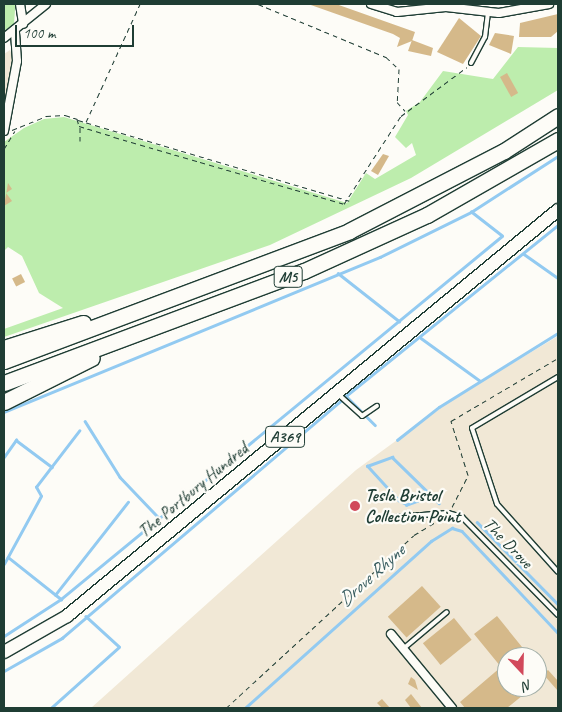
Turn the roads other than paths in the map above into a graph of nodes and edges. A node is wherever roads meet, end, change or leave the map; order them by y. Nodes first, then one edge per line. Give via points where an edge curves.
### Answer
1 (20, 4) edge
2 (46, 4) edge
3 (371, 4) edge
4 (549, 4) edge
5 (488, 13) junction
6 (22, 24) junction
7 (15, 30) junction
8 (4, 38) edge
9 (471, 63) road end
10 (558, 116) edge
11 (4, 132) edge
12 (558, 140) edge
13 (558, 210) edge
14 (185, 295) junction
15 (128, 337) junction
16 (4, 348) edge
17 (4, 362) edge
18 (558, 377) edge
19 (4, 383) edge
20 (337, 394) junction
21 (4, 402) edge
22 (377, 406) dead end
23 (396, 517) dead end
24 (558, 572) edge
25 (447, 612) dead end
26 (558, 616) edge
27 (390, 634) dead end
28 (403, 649) junction
29 (4, 652) edge
30 (452, 708) edge

1 - 6 street
2 - 6 street
3 - 5 street via 397,12 446,7
4 - 5 street
5 - 9 lane via 485,37
6 - 7 street
7 - 8 street
7 - 11 street via 17,61 10,115
10 - 14 highway, M5 via 504,151 357,227
12 - 15 highway, M5 via 475,189 370,241
13 - 20 main road, The Portbury Hundred / A369
14 - 16 highway, M5
14 - 17 highway, M5
15 - 19 highway, M5
15 - 21 highway, M5
18 - 24 lane via 472,428 498,504
20 - 22 lane via 362,416
20 - 29 main road, The Portbury Hundred / A369 via 67,616
23 - 26 lane, The Drove via 448,513 472,524
25 - 28 lane
27 - 28 street
28 - 30 street

